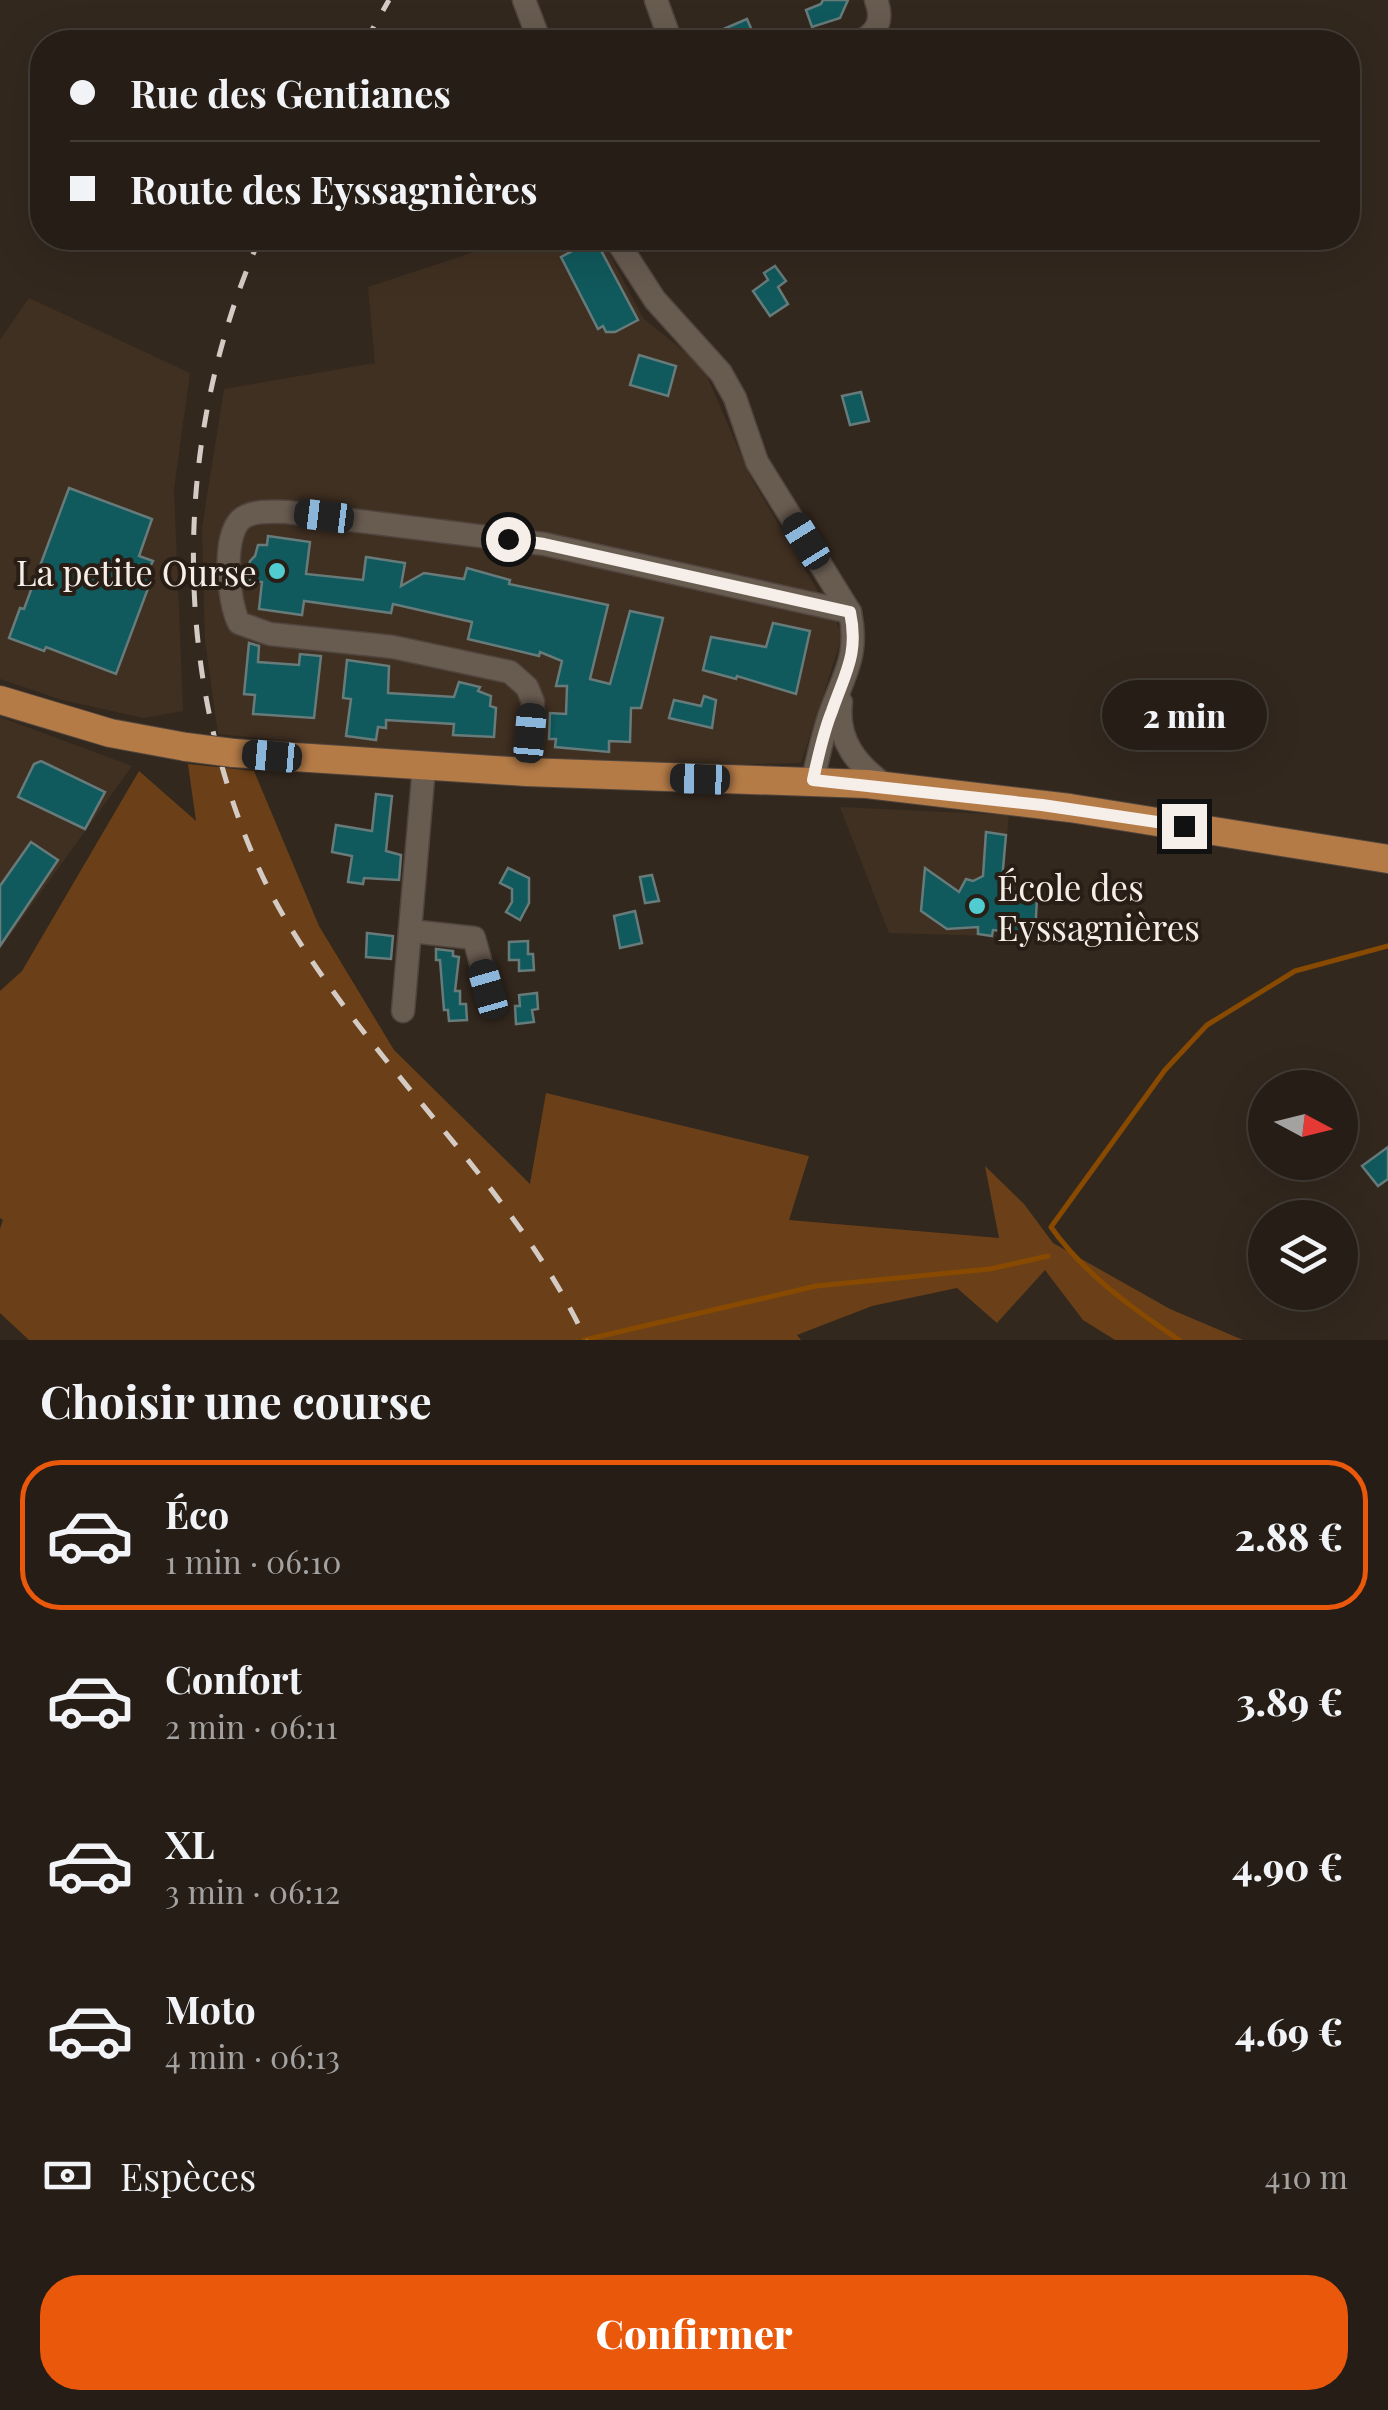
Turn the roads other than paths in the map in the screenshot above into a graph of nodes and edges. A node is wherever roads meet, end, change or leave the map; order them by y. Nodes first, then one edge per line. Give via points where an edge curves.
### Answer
1 (524, 0) edge
2 (656, 0) edge
3 (876, 0) edge
4 (535, 30) edge
5 (667, 30) edge
6 (875, 30) edge
7 (623, 250) edge
8 (850, 612) junction
9 (843, 686) junction
10 (0, 700) edge
11 (821, 744) junction
12 (849, 749) junction
13 (424, 767) junction
14 (526, 772) junction
15 (825, 780) junction
16 (886, 786) junction
17 (1388, 860) edge
18 (410, 931) junction
19 (488, 989) dead end
20 (403, 1011) dead end

1 - 4 street
2 - 5 street
3 - 6 street
7 - 8 street via 655,300 721,373 757,462
8 - 9 street via 855,637
8 - 14 street via 544,544 287,512 246,516 235,525 230,596 239,623 270,634 393,647 510,672 533,702
9 - 11 street
9 - 12 street via 840,728
10 - 13 main road, bridge via 110,733 186,747
11 - 12 street
11 - 15 street
12 - 15 street via 848,768
12 - 16 street
13 - 14 main road
13 - 18 street
14 - 15 main road
15 - 16 main road
16 - 17 main road via 1070,808
18 - 19 street via 474,938
18 - 20 street

